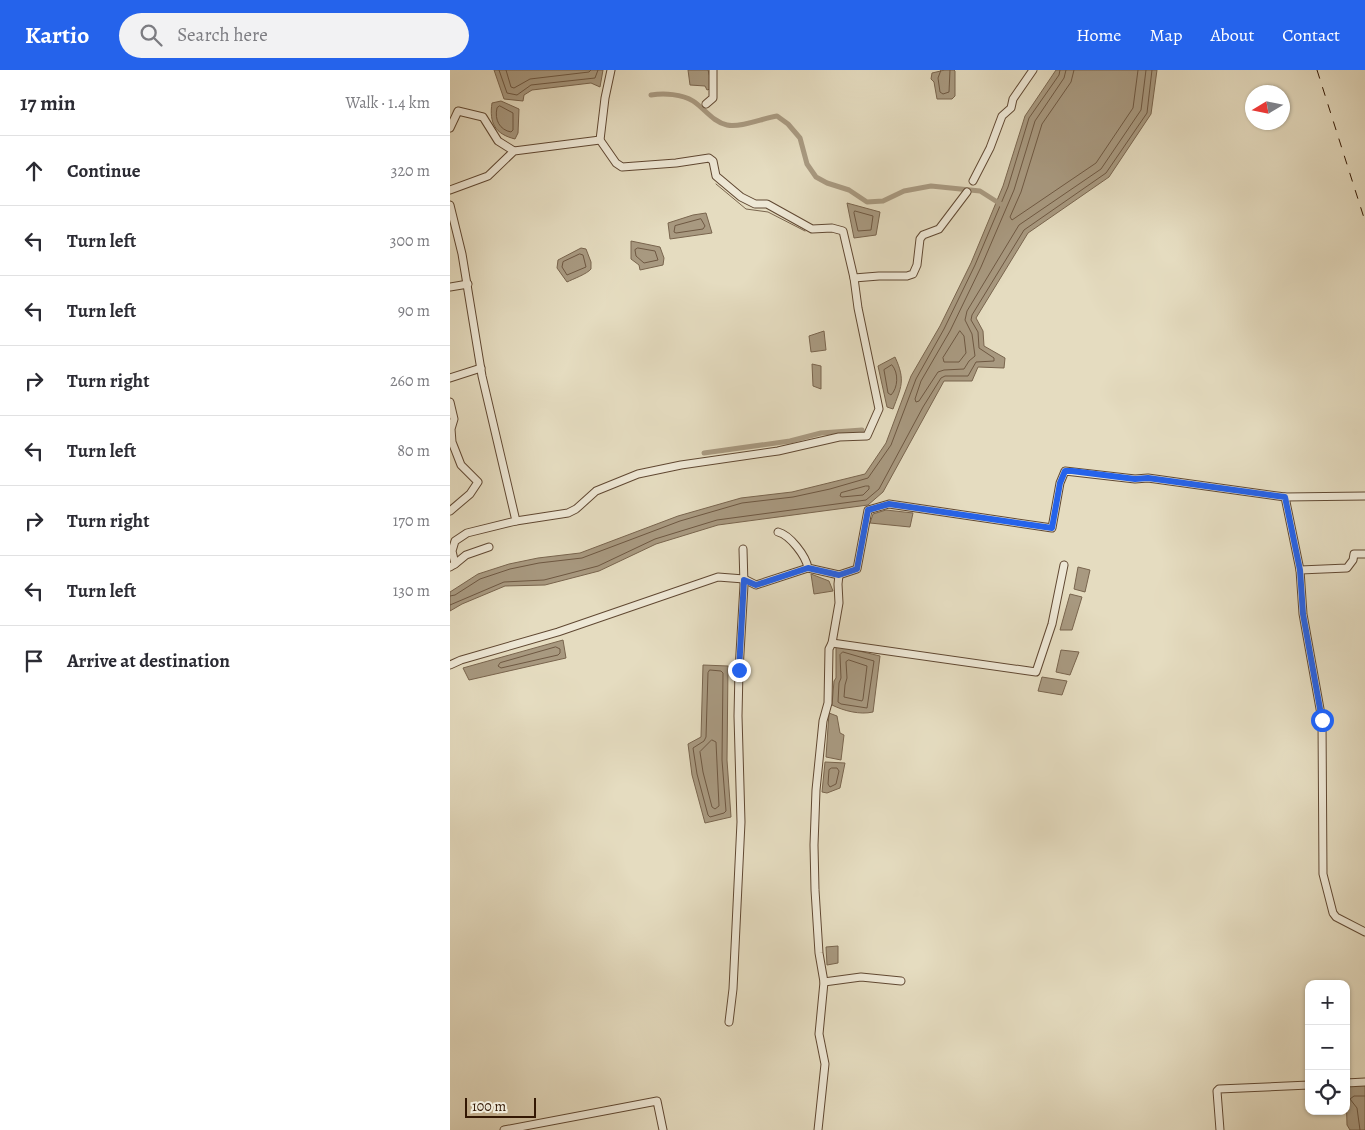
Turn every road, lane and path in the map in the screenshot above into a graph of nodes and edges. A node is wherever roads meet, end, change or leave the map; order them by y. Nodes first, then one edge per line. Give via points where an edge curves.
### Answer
1 (611, 70) edge
2 (713, 70) edge
3 (1034, 70) edge
4 (706, 104) dead end
5 (450, 128) edge
6 (600, 140) junction
7 (514, 151) junction
8 (973, 181) dead end
9 (450, 190) edge
10 (967, 192) dead end
11 (450, 205) edge
12 (452, 218) edge
13 (854, 278) junction
14 (468, 284) junction
15 (450, 287) edge
16 (481, 368) junction
17 (450, 378) edge
18 (450, 402) edge
19 (1365, 496) edge
20 (1285, 497) junction
21 (450, 511) edge
22 (516, 521) junction
23 (778, 532) dead end
24 (489, 547) dead end
25 (743, 549) dead end
26 (1365, 554) edge
27 (1064, 565) dead end
28 (452, 566) edge
29 (808, 568) junction
30 (1300, 570) junction
31 (839, 575) junction
32 (744, 580) junction
33 (832, 643) junction
34 (450, 665) edge
35 (1365, 932) edge
36 (901, 981) dead end
37 (824, 982) junction
38 (729, 1022) dead end
39 (1365, 1082) edge
40 (1350, 1083) edge
41 (1305, 1085) edge
42 (504, 1130) edge
43 (663, 1130) edge
44 (818, 1130) edge
45 (1220, 1130) edge

1 - 6 street via 604,98
2 - 4 street via 713,98
3 - 8 street via 1013,99 1011,108 1002,116
5 - 7 street via 458,111 483,117 498,141
6 - 7 street
6 - 13 street via 622,167 709,158 713,161 716,176 741,197 755,204 767,204 812,229 843,231
7 - 9 street via 488,176
10 - 13 street via 940,229 920,239 913,274
11 - 12 street
12 - 14 street
13 - 22 street via 879,408 867,436 839,437 778,451 638,474 596,491 576,509
14 - 15 street
14 - 16 street
16 - 17 street
16 - 22 street
18 - 21 street via 454,419 452,442 461,465 478,482 470,494
19 - 20 street
20 - 30 street
20 - 31 street via 1148,478 1065,471 1052,528 889,504 868,510 857,569
22 - 28 street via 467,534 455,541
23 - 29 street via 784,533 795,544
24 - 28 street via 466,555
25 - 32 street
26 - 30 street via 1354,554 1347,568
27 - 33 street via 1052,624 1036,672
29 - 31 street
29 - 32 street via 756,585
30 - 35 street via 1303,614 1322,720 1323,874 1333,913
31 - 33 street via 839,603
32 - 34 street via 718,577
32 - 38 street via 738,716 741,822
33 - 37 street via 829,649 828,703 816,790 814,844 819,953
36 - 37 street via 861,977
37 - 44 street via 819,1034 825,1064
39 - 40 street
41 - 45 street via 1219,1089
42 - 43 street via 657,1101

